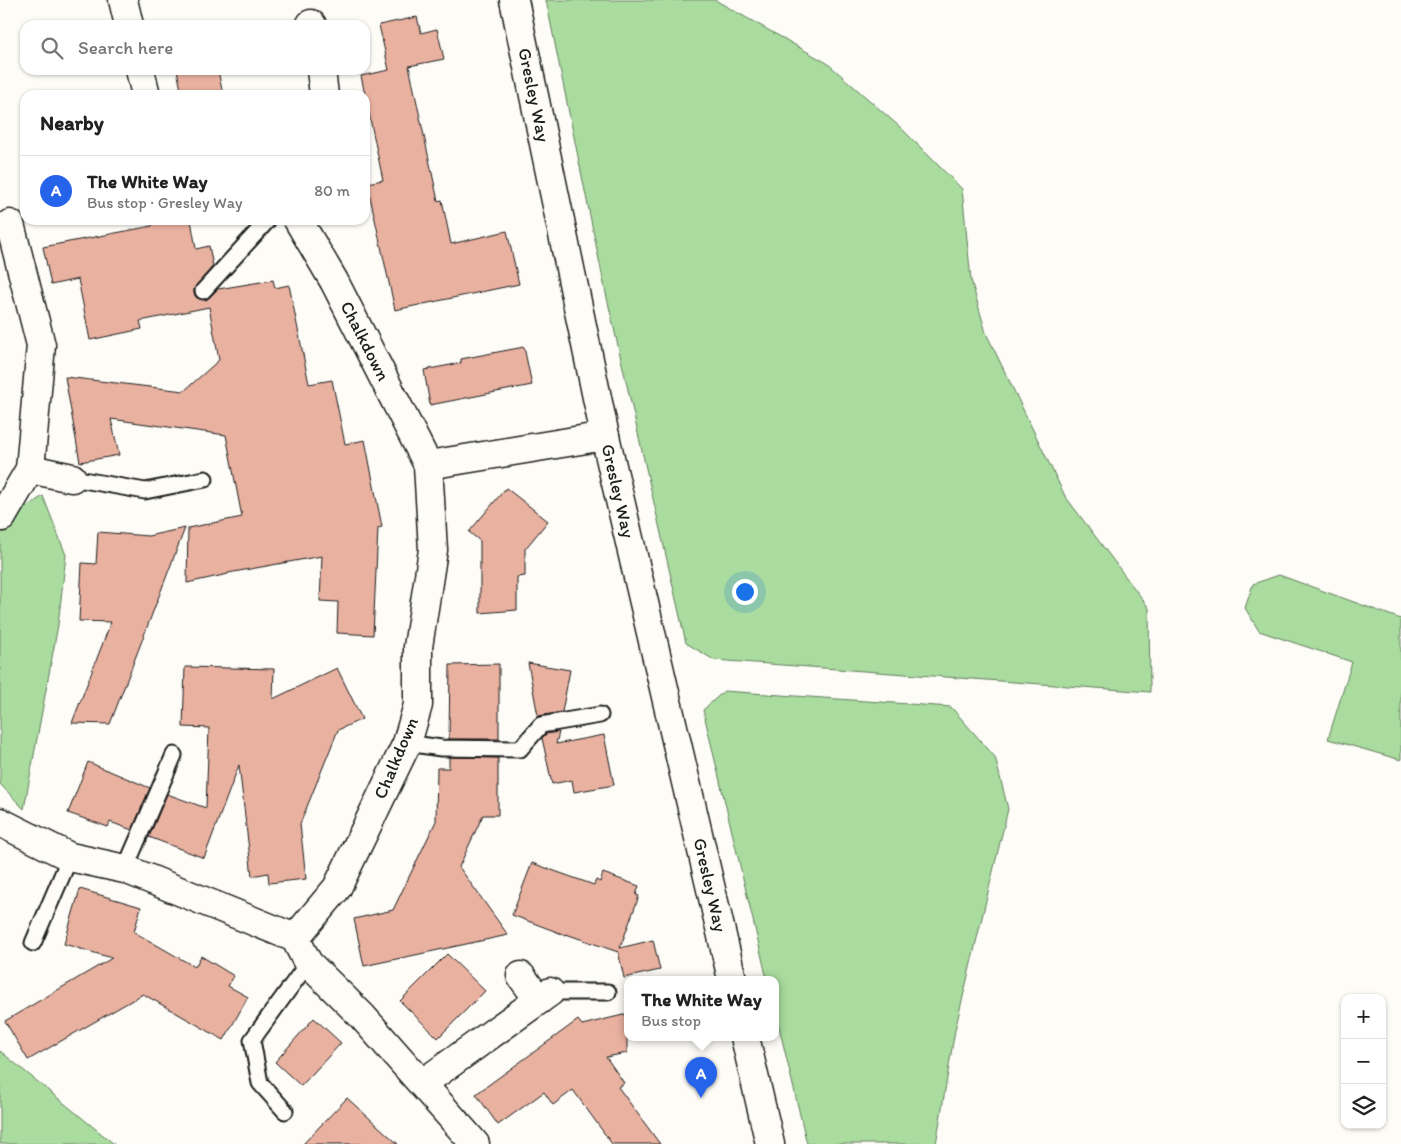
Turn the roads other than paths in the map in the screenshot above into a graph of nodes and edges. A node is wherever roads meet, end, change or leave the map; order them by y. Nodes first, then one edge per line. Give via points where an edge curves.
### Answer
1 (123, 0) edge
2 (514, 0) edge
3 (128, 20) edge
4 (141, 75) edge
5 (145, 90) edge
6 (12, 223) edge
7 (263, 225) edge
8 (301, 225) edge
9 (203, 291) dead end
10 (605, 436) junction
11 (428, 465) junction
12 (30, 469) junction
13 (72, 478) joint
14 (205, 479) dead end
15 (4, 507) edge
16 (600, 715) dead end
17 (407, 743) junction
18 (174, 755) dead end
19 (0, 822) edge
20 (70, 856) junction
21 (126, 869) junction
22 (296, 938) junction
23 (33, 942) dead end
24 (308, 963) junction
25 (521, 976) dead end
26 (731, 976) edge
27 (608, 992) dead end
28 (544, 996) junction
29 (746, 1041) edge
30 (423, 1083) junction
31 (285, 1111) dead end
32 (475, 1144) edge
33 (770, 1144) edge

1 - 3 street
2 - 10 street, Gresley Way
4 - 5 street
6 - 12 street via 41,344
7 - 9 lane
8 - 11 street, Chalkdown via 334,281
10 - 11 street
10 - 26 street, Gresley Way
11 - 17 street, Chalkdown via 433,550 418,647 418,705
12 - 13 street
12 - 15 street
13 - 14 lane via 145,492
16 - 17 lane via 541,725 520,750 441,748
17 - 22 street, Chalkdown via 337,888
18 - 21 lane
19 - 20 street
20 - 21 street
20 - 23 lane
21 - 22 street
22 - 24 street
24 - 30 street
24 - 31 lane via 252,1040 260,1083
25 - 28 street
27 - 28 lane
28 - 30 street
29 - 33 street
30 - 32 street

